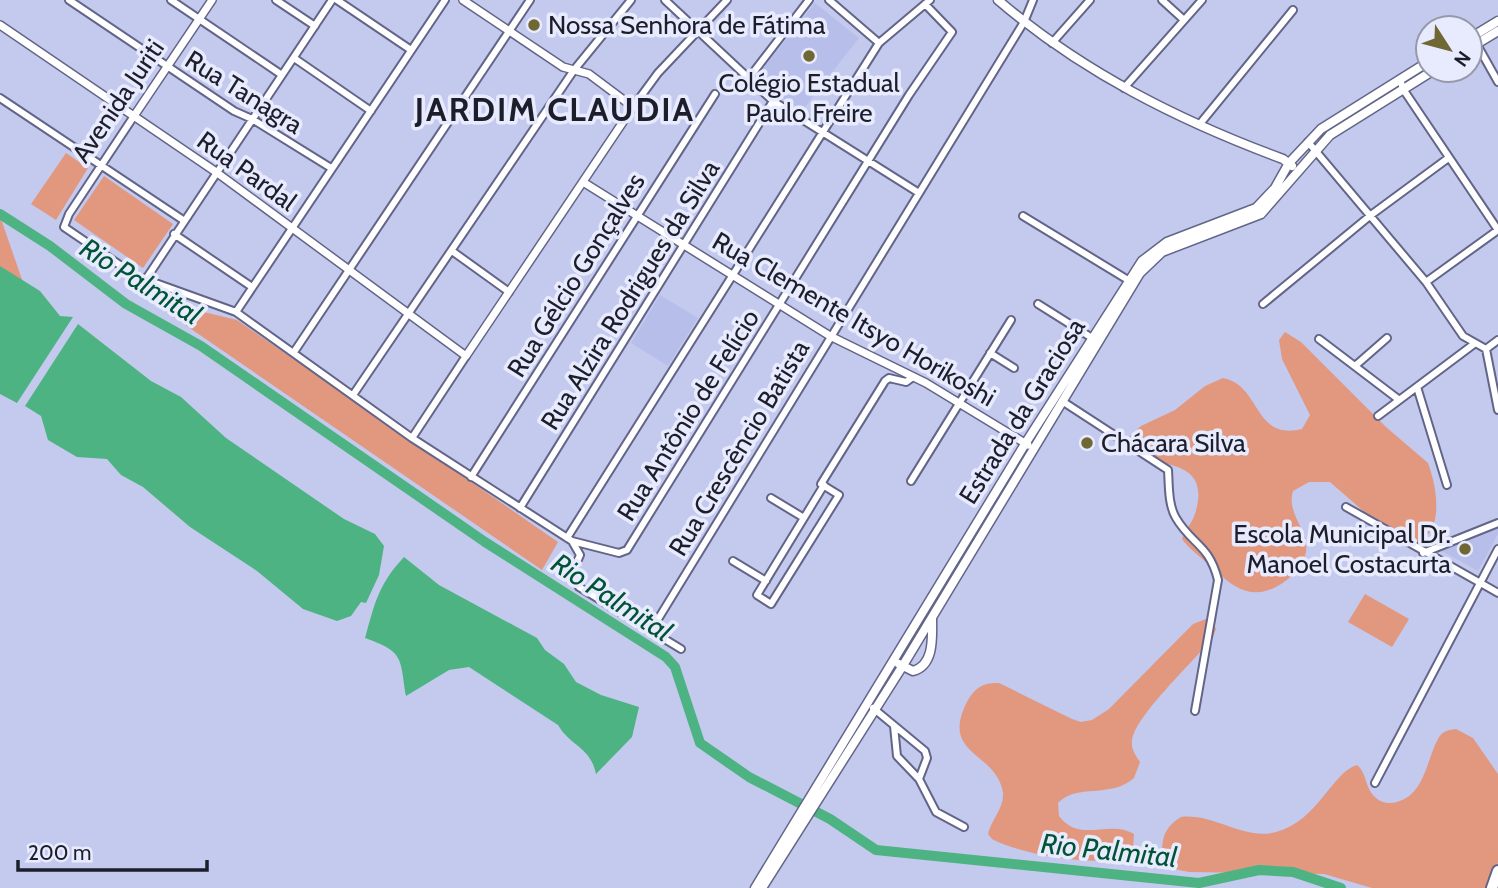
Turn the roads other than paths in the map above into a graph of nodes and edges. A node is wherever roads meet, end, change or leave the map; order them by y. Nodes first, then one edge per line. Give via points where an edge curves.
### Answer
1 (69, 0) edge
2 (171, 0) edge
3 (212, 0) edge
4 (276, 0) edge
5 (334, 0) edge
6 (445, 0) edge
7 (463, 0) edge
8 (530, 0) edge
9 (631, 0) edge
10 (665, 0) edge
11 (726, 0) edge
12 (809, 0) edge
13 (829, 0) edge
14 (998, 0) edge
15 (1033, 0) edge
16 (1090, 0) edge
17 (1162, 0) edge
18 (1202, 0) edge
19 (927, 2) edge
20 (1293, 10) dead end
21 (199, 19) junction
22 (1184, 20) junction
23 (1498, 21) edge
24 (1024, 22) junction
25 (0, 25) edge
26 (315, 26) junction
27 (697, 31) junction
28 (1484, 32) edge
29 (511, 33) junction
30 (879, 43) junction
31 (1052, 43) junction
32 (411, 50) junction
33 (294, 58) junction
34 (1484, 60) edge
35 (166, 66) junction
36 (574, 70) junction
37 (1414, 70) edge
38 (282, 75) junction
39 (749, 78) junction
40 (1400, 79) junction
41 (1414, 82) edge
42 (1498, 82) edge
43 (1124, 88) junction
44 (1403, 89) junction
45 (715, 94) dead end
46 (0, 98) edge
47 (773, 101) junction
48 (634, 107) junction
49 (372, 111) junction
50 (134, 116) junction
51 (252, 119) junction
52 (1199, 125) junction
53 (821, 133) junction
54 (1308, 142) junction
55 (1315, 149) junction
56 (1447, 159) junction
57 (868, 162) junction
58 (1289, 163) junction
59 (100, 166) junction
60 (331, 168) junction
61 (1297, 171) junction
62 (216, 172) junction
63 (583, 182) junction
64 (919, 193) junction
65 (637, 214) junction
66 (1371, 215) junction
67 (1023, 216) dead end
68 (183, 220) junction
69 (292, 229) junction
70 (1498, 230) edge
71 (174, 234) junction
72 (684, 244) junction
73 (452, 251) junction
74 (351, 269) junction
75 (733, 274) junction
76 (146, 279) junction
77 (1128, 280) junction
78 (1426, 282) junction
79 (252, 287) junction
80 (509, 292) junction
81 (779, 304) junction
82 (1038, 304) dead end
83 (1263, 304) dead end
84 (236, 312) junction
85 (410, 312) junction
86 (1011, 320) dead end
87 (830, 336) junction
88 (1092, 338) junction
89 (1387, 338) dead end
90 (1319, 339) dead end
91 (1498, 340) edge
92 (1474, 344) junction
93 (1486, 349) junction
94 (293, 352) junction
95 (990, 353) junction
96 (466, 356) junction
97 (1354, 366) junction
98 (1014, 368) dead end
99 (913, 377) junction
100 (1417, 387) junction
101 (353, 395) junction
102 (1398, 399) junction
103 (1062, 401) junction
104 (958, 403) junction
105 (1498, 410) edge
106 (1378, 416) dead end
107 (412, 438) junction
108 (1029, 446) junction
109 (471, 477) junction
110 (911, 481) dead end
111 (824, 485) junction
112 (1447, 485) dead end
113 (772, 498) dead end
114 (1346, 507) dead end
115 (520, 508) junction
116 (804, 518) junction
117 (1498, 523) edge
118 (569, 540) junction
119 (1498, 549) edge
120 (1423, 553) junction
121 (733, 561) dead end
122 (765, 581) junction
123 (1480, 582) junction
124 (1498, 593) edge
125 (932, 615) junction
126 (652, 629) junction
127 (681, 649) dead end
128 (894, 660) junction
129 (902, 667) junction
130 (873, 708) junction
131 (1195, 711) dead end
132 (894, 726) junction
133 (919, 779) junction
134 (1376, 783) dead end
135 (814, 799) junction
136 (801, 820) junction
137 (964, 827) dead end
138 (1498, 871) edge
139 (755, 888) edge
140 (762, 888) edge
141 (1492, 888) edge

1 - 35 street, Rua Tanagra
2 - 21 street
3 - 21 street, Avenida Juriti
4 - 26 street
5 - 26 street
5 - 32 street
6 - 32 street
7 - 29 street
8 - 29 street
9 - 36 street
10 - 27 street
11 - 27 street
12 - 39 street
13 - 30 street
14 - 24 main road
15 - 24 street, Rua Crescêncio Batista
16 - 31 street
17 - 22 street
18 - 22 street
19 - 30 street
19 - 57 street, Rua Antônio de Felício via 953,32
20 - 52 street
21 - 35 street, Avenida Juriti
21 - 38 street
22 - 43 street
23 - 28 main road
24 - 31 main road
24 - 64 street, Rua Crescêncio Batista
25 - 50 street, Rua Pardal
26 - 33 street
27 - 39 street
27 - 48 street
29 - 36 street
29 - 74 street
30 - 53 street
31 - 43 main road
32 - 49 street
33 - 38 street
33 - 49 street
34 - 42 street
35 - 50 street, Avenida Juriti
35 - 51 street, Rua Tanagra
36 - 48 street via 589,74
36 - 73 street
37 - 40 main road, Estrada da Graciosa
38 - 51 street
39 - 47 street
40 - 44 street
40 - 54 main road, Estrada da Graciosa
41 - 44 main road, Estrada da Graciosa
43 - 52 main road
44 - 55 main road, Estrada da Graciosa
44 - 56 street
45 - 65 street, Rua Gélcio Gonçalves
46 - 59 street
47 - 53 street
47 - 72 street, Rua Alzira Rodrigues da Silva
48 - 63 street
49 - 60 street
50 - 59 street, Avenida Juriti
50 - 62 street, Rua Pardal
51 - 60 street, Rua Tanagra
51 - 62 street
52 - 58 main road
53 - 57 street
53 - 75 street
54 - 55 street
54 - 58 main road, Estrada da Graciosa
55 - 61 main road, Estrada da Graciosa
55 - 66 street
56 - 66 street
56 - 70 street
57 - 64 street
57 - 81 street, Rua Antônio de Felício
58 - 61 main road
58 - 77 main road, Estrada da Graciosa via 1256,208 1167,242
59 - 68 street
59 - 76 street, Avenida Juriti via 64,227
60 - 69 street
61 - 103 main road, Estrada da Graciosa via 1261,214 1174,247 1151,261
62 - 68 street
62 - 69 street, Rua Pardal
63 - 65 street, Rua Clemente Itsyo Horikoshi
63 - 80 street
64 - 87 street, Rua Crescêncio Batista
65 - 72 street, Rua Clemente Itsyo Horikoshi
65 - 109 street, Rua Gélcio Gonçalves
66 - 78 street
66 - 83 street
67 - 77 street
68 - 71 street
69 - 74 street, Rua Pardal
69 - 79 street
70 - 78 street
71 - 76 street
71 - 79 street
72 - 75 street, Rua Clemente Itsyo Horikoshi
72 - 115 street, Rua Alzira Rodrigues da Silva
73 - 80 street
73 - 85 street
74 - 85 street, Rua Pardal
74 - 94 street
75 - 81 street, Rua Clemente Itsyo Horikoshi
75 - 118 street
76 - 84 street
77 - 88 main road, Estrada da Graciosa
78 - 92 street via 1463,336
79 - 84 street
80 - 96 street
81 - 87 street, Rua Clemente Itsyo Horikoshi
81 - 118 street, Rua Antônio de Felício via 627,550 619,553
82 - 88 street
84 - 94 street
85 - 96 street, Rua Pardal
85 - 101 street
86 - 95 street
87 - 99 street, Rua Clemente Itsyo Horikoshi
87 - 126 street, Rua Crescêncio Batista
88 - 108 main road, Estrada da Graciosa
89 - 97 street
90 - 97 street
91 - 93 street
92 - 93 street
92 - 100 street
93 - 105 street
94 - 101 street
95 - 98 street
95 - 104 street
96 - 107 street
97 - 102 street
99 - 104 street, Rua Clemente Itsyo Horikoshi
99 - 111 street via 906,382 884,381
100 - 102 street
100 - 112 street
101 - 107 street
102 - 106 street
103 - 108 main road, Estrada da Graciosa
103 - 131 street via 1168,470 1175,517 1214,564 1218,580
104 - 108 street, Rua Clemente Itsyo Horikoshi
104 - 110 street
107 - 109 street
108 - 125 main road, Estrada da Graciosa
108 - 128 main road, Estrada da Graciosa
109 - 115 street
111 - 116 street
111 - 122 street via 839,495 771,604 757,595
113 - 116 street
114 - 120 street
115 - 118 street
116 - 122 street
117 - 120 street
118 - 126 street via 580,555 572,573 576,583
119 - 123 street
120 - 123 street
121 - 122 street
123 - 124 street
123 - 134 street
125 - 129 main road, Estrada da Graciosa
125 - 129 main road via 926,663 913,671
126 - 127 street
128 - 129 main road
128 - 135 main road, Estrada da Graciosa
129 - 130 main road, Estrada da Graciosa
130 - 132 street
130 - 135 main road, Estrada da Graciosa
132 - 133 street via 900,762
132 - 133 street via 925,751
133 - 137 street via 936,812
135 - 136 main road, Estrada da Graciosa
136 - 139 main road, Estrada da Graciosa
136 - 140 main road, Estrada da Graciosa
138 - 141 highway

